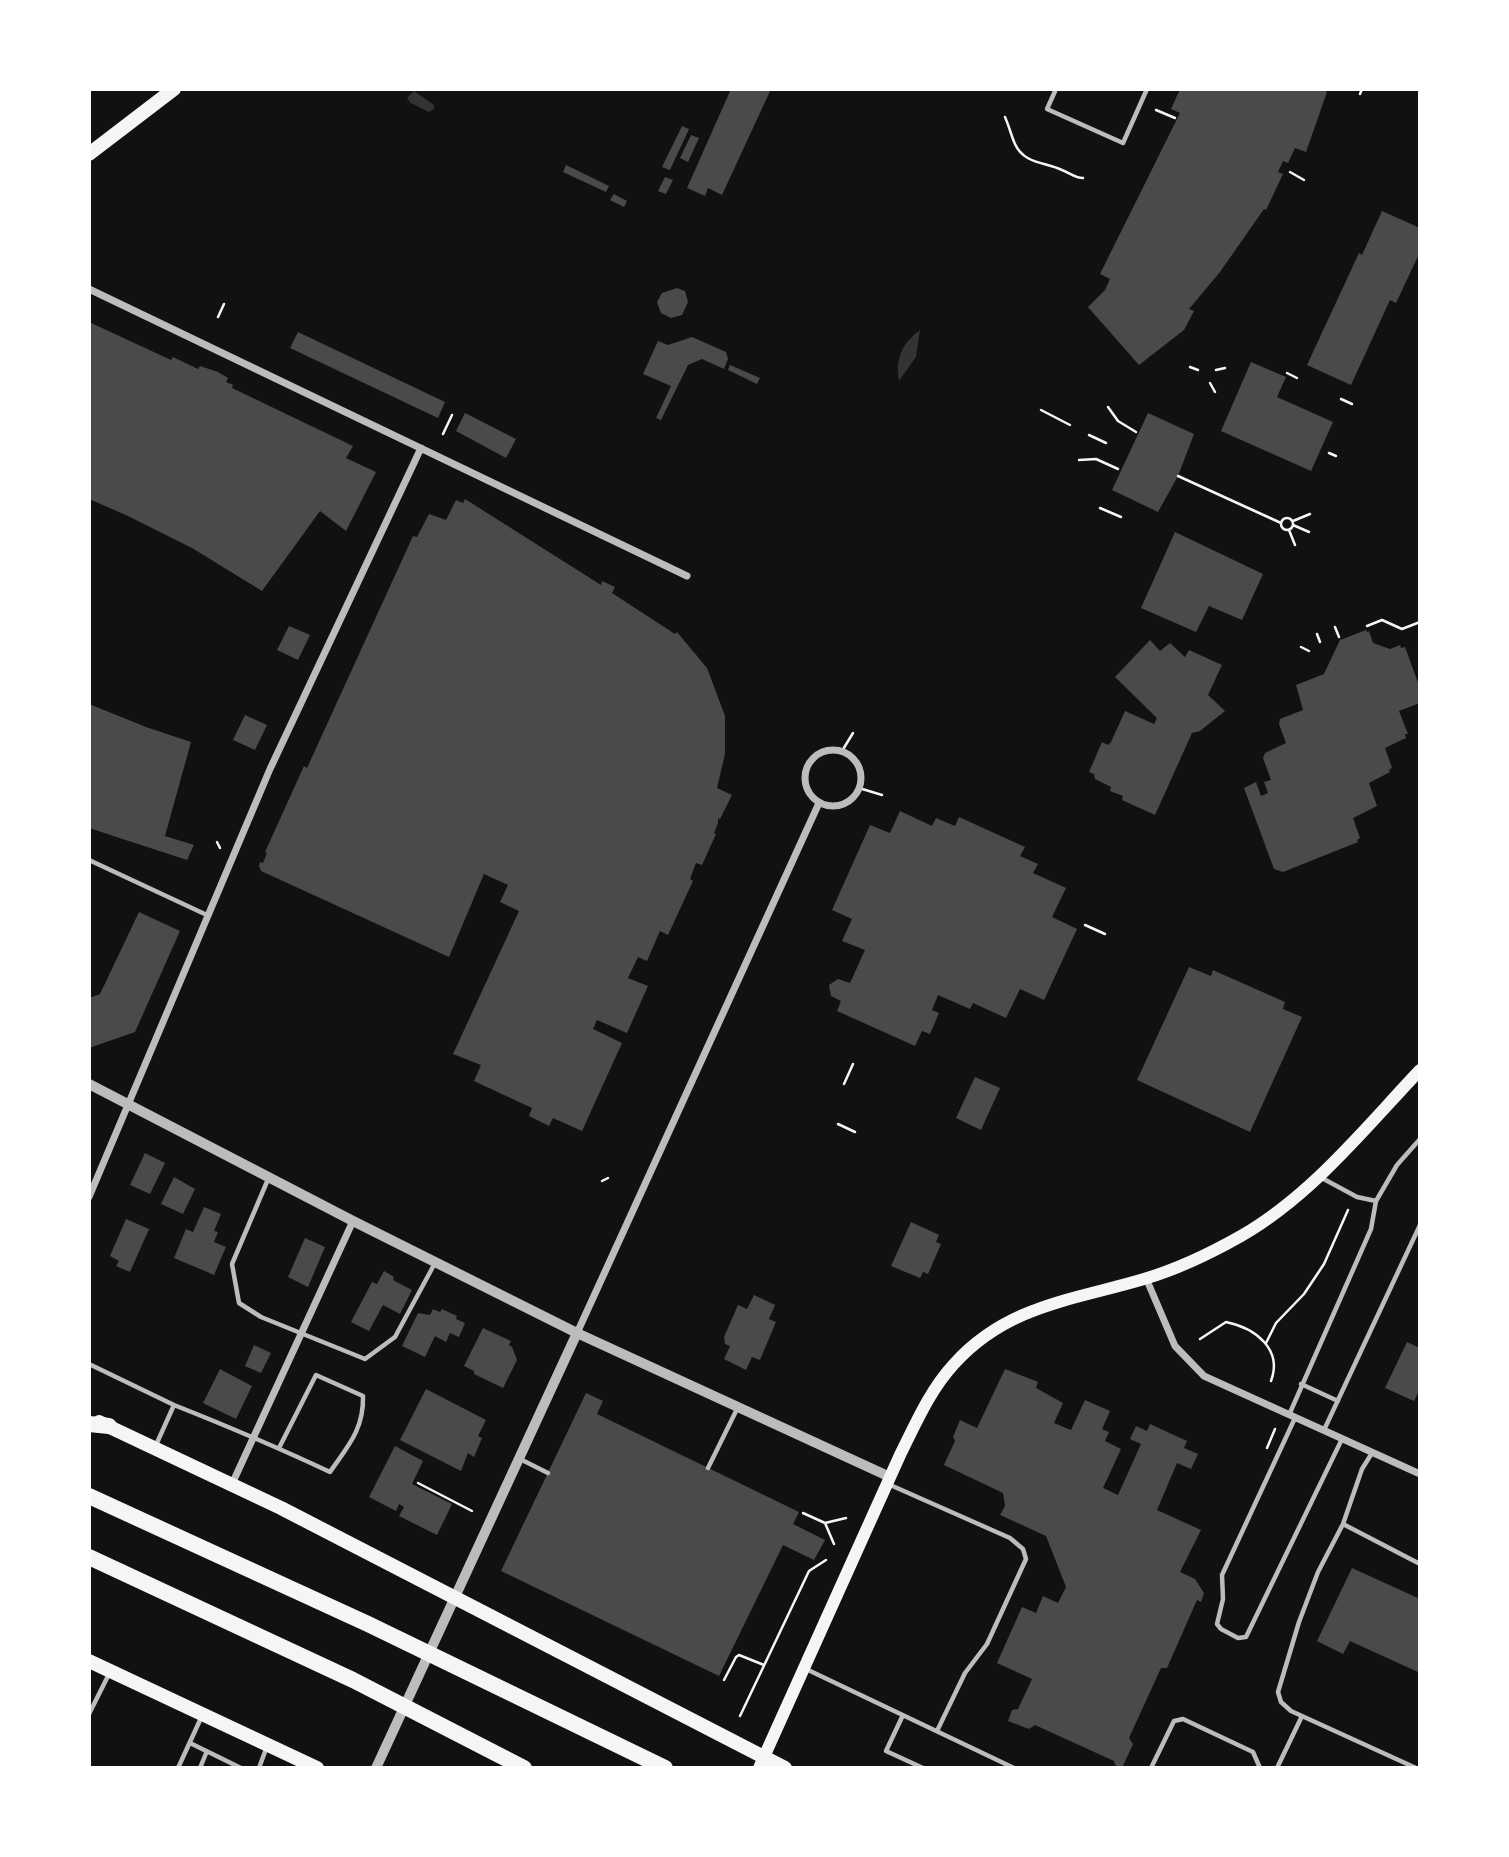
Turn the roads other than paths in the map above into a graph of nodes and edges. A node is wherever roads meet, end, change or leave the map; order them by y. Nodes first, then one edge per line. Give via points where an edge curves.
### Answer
1 (174, 89) edge
2 (1056, 89) edge
3 (1147, 89) edge
4 (89, 154) edge
5 (89, 289) edge
6 (421, 448) junction
7 (687, 576) dead end
8 (819, 803) junction
9 (89, 860) edge
10 (210, 916) junction
11 (1420, 1070) edge
12 (89, 1084) edge
13 (130, 1104) junction
14 (1420, 1139) edge
15 (1319, 1176) junction
16 (269, 1177) junction
17 (89, 1197) edge
18 (1376, 1201) junction
19 (353, 1221) junction
20 (1420, 1225) edge
21 (435, 1262) junction
22 (1146, 1278) junction
23 (577, 1333) junction
24 (301, 1334) junction
25 (89, 1364) edge
26 (1301, 1384) junction
27 (1338, 1401) junction
28 (174, 1405) junction
29 (738, 1407) junction
30 (1292, 1416) junction
31 (89, 1417) edge
32 (89, 1424) edge
33 (109, 1426) junction
34 (1324, 1431) junction
35 (254, 1436) junction
36 (1342, 1438) junction
37 (155, 1448) junction
38 (279, 1448) junction
39 (1372, 1452) junction
40 (519, 1458) junction
41 (708, 1468) dead end
42 (548, 1473) dead end
43 (1420, 1474) edge
44 (888, 1480) junction
45 (232, 1484) junction
46 (89, 1496) edge
47 (1343, 1524) junction
48 (89, 1557) edge
49 (1420, 1564) edge
50 (454, 1597) junction
51 (89, 1661) edge
52 (804, 1668) junction
53 (110, 1671) junction
54 (89, 1714) edge
55 (203, 1714) junction
56 (903, 1715) junction
57 (1302, 1716) junction
58 (937, 1731) junction
59 (190, 1743) junction
60 (268, 1745) junction
61 (207, 1751) junction
62 (761, 1763) edge
63 (1258, 1767) edge
64 (178, 1768) edge
65 (200, 1768) edge
66 (241, 1768) edge
67 (258, 1768) edge
68 (317, 1768) edge
69 (376, 1768) edge
70 (524, 1768) edge
71 (665, 1768) edge
72 (785, 1768) edge
73 (923, 1768) edge
74 (1014, 1768) edge
75 (1151, 1768) edge
76 (1277, 1768) edge
77 (1416, 1768) edge

1 - 4 main road
2 - 3 lane via 1047,109 1123,143
5 - 6 street
6 - 7 street
6 - 10 street via 270,769
8 - 8 street via 846,803 859,788 858,765 842,751 824,751 809,762 806,789
8 - 23 street
9 - 10 lane
10 - 13 street
11 - 15 main road
12 - 13 street
13 - 16 street
13 - 17 street
14 - 18 lane via 1397,1165
15 - 18 lane via 1357,1197
15 - 22 main road via 1242,1235
16 - 19 street
16 - 24 lane via 232,1264 239,1303
18 - 26 lane via 1371,1229
19 - 21 street
19 - 24 street
20 - 27 lane
21 - 23 street
21 - 24 lane via 395,1337 365,1359
22 - 30 street via 1168,1334 1194,1367 1215,1382
22 - 44 main road via 1024,1313 973,1345 924,1407
23 - 29 street
23 - 40 street
24 - 35 street
25 - 28 lane
26 - 27 lane
26 - 30 lane
27 - 34 lane
28 - 35 lane
28 - 37 lane
29 - 41 lane
29 - 44 street
30 - 34 street
30 - 36 lane via 1222,1575 1217,1624 1238,1638 1246,1637
31 - 33 main road
32 - 33 highway
33 - 37 main road
34 - 36 street
35 - 38 lane
35 - 45 street
36 - 39 street
37 - 45 main road
38 - 38 lane via 330,1472 364,1415 363,1396 316,1374
39 - 43 street
39 - 47 lane
40 - 42 lane
40 - 50 street
44 - 52 main road
44 - 58 lane via 1010,1538 1023,1549 1026,1559 987,1644 965,1673
45 - 50 main road
46 - 71 highway
47 - 49 lane
47 - 57 lane via 1318,1572 1278,1692 1281,1702
48 - 70 highway via 353,1680
50 - 62 main road
50 - 69 street
51 - 53 main road
52 - 56 lane
52 - 62 main road
53 - 54 lane
53 - 55 main road
55 - 59 lane
55 - 60 main road
56 - 58 lane
56 - 73 lane via 886,1751
57 - 76 lane
57 - 77 lane
58 - 74 lane
59 - 61 lane
59 - 64 lane
60 - 67 lane
60 - 68 main road
61 - 65 lane
61 - 66 lane
62 - 72 main road
63 - 75 lane via 1253,1752 1183,1719 1174,1721

